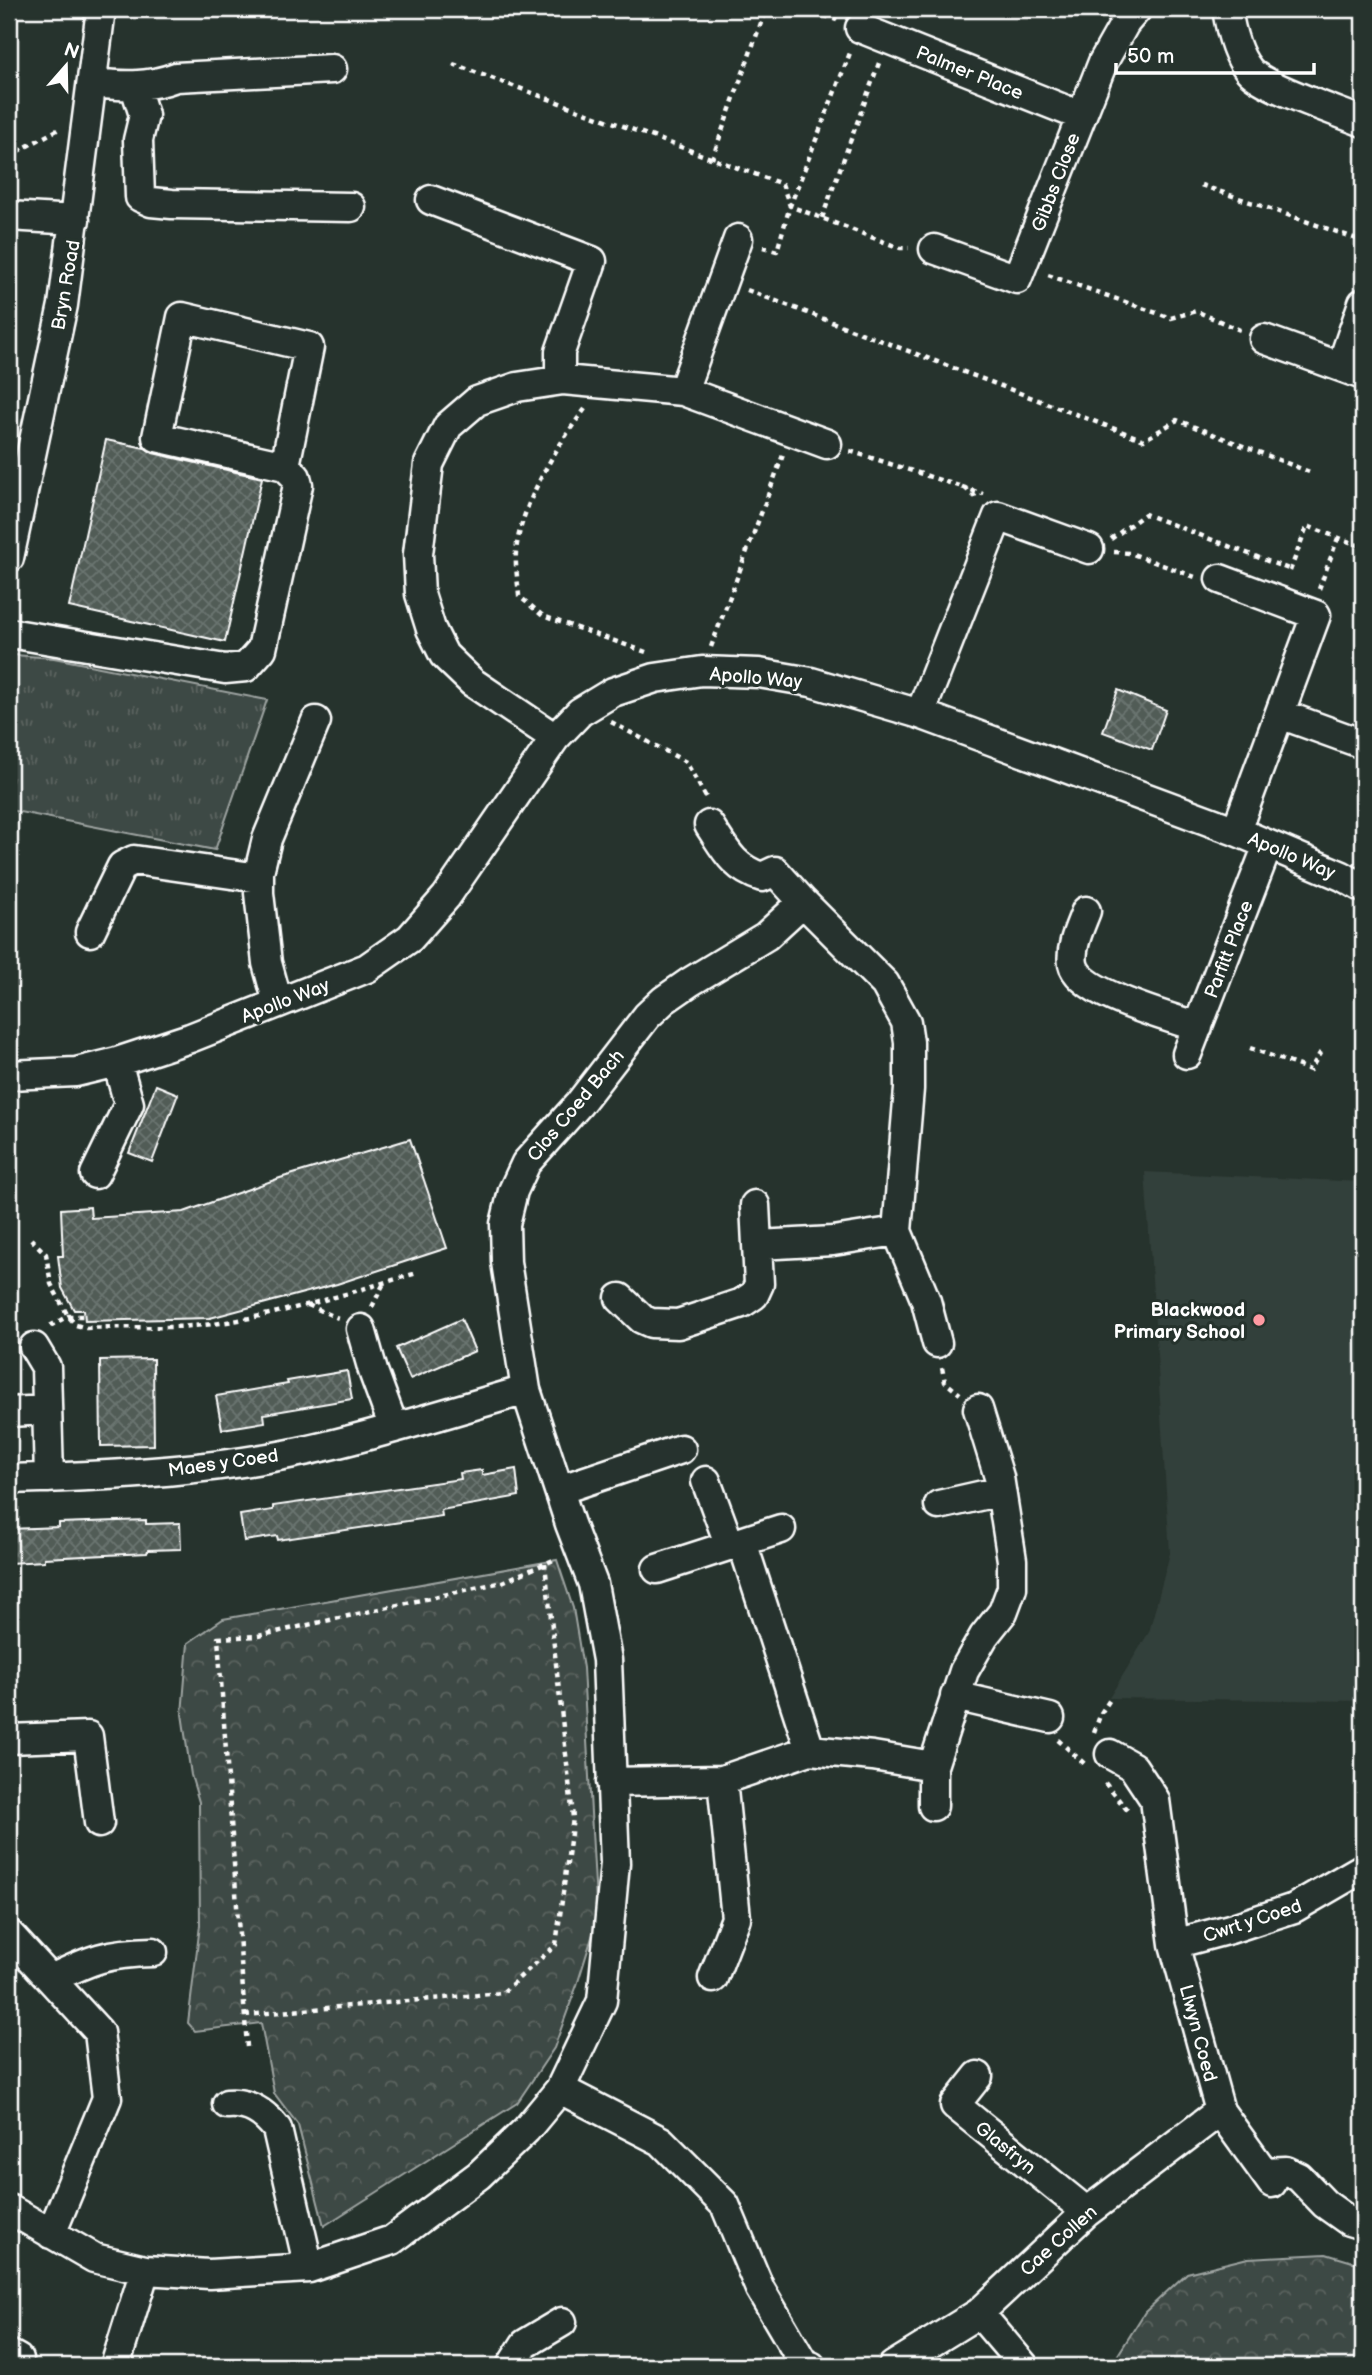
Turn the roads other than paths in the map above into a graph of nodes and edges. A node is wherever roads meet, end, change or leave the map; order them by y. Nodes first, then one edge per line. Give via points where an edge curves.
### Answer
1 (101, 9) edge
2 (1137, 9) edge
3 (1227, 9) edge
4 (860, 28) road end
5 (332, 69) dead end
6 (92, 83) junction
7 (135, 87) junction
8 (1081, 116) junction
9 (1363, 121) edge
10 (431, 200) dead end
11 (351, 207) dead end
12 (9, 216) edge
13 (75, 220) junction
14 (738, 239) road end
15 (934, 249) road end
16 (1363, 303) edge
17 (1264, 340) road end
18 (1352, 371) edge
19 (563, 380) junction
20 (683, 391) junction
21 (827, 444) road end
22 (285, 466) junction
23 (1094, 542) road end
24 (9, 558) edge
25 (1220, 579) road end
26 (9, 633) edge
27 (920, 714) junction
28 (1280, 714) junction
29 (316, 722) dead end
30 (555, 738) junction
31 (1363, 744) edge
32 (712, 830) road end
33 (1236, 831) junction
34 (1268, 845) junction
35 (259, 878) junction
36 (1363, 888) edge
37 (803, 902) junction
38 (1086, 911) dead end
39 (90, 932) dead end
40 (278, 1003) junction
41 (1198, 1027) junction
42 (1187, 1054) dead end
43 (117, 1062) junction
44 (9, 1075) edge
45 (95, 1174) dead end
46 (755, 1205) dead end
47 (897, 1231) junction
48 (758, 1245) junction
49 (620, 1298) dead end
50 (361, 1329) dead end
51 (41, 1337) road end
52 (937, 1343) road end
53 (526, 1390) junction
54 (978, 1409) road end
55 (47, 1410) junction
56 (9, 1412) edge
57 (394, 1428) junction
58 (681, 1449) dead end
59 (49, 1478) junction
60 (9, 1479) edge
61 (706, 1481) dead end
62 (1000, 1484) junction
63 (559, 1490) junction
64 (939, 1505) dead end
65 (780, 1530) dead end
66 (727, 1547) junction
67 (657, 1569) dead end
68 (955, 1696) junction
69 (1050, 1718) dead end
70 (9, 1739) edge
71 (810, 1750) junction
72 (1110, 1754) dead end
73 (933, 1766) junction
74 (722, 1780) junction
75 (611, 1782) junction
76 (933, 1806) dead end
77 (99, 1823) dead end
78 (1363, 1868) edge
79 (9, 1934) edge
80 (1174, 1944) junction
81 (153, 1952) dead end
82 (713, 1978) dead end
83 (51, 1979) junction
84 (978, 2076) dead end
85 (561, 2088) junction
86 (226, 2104) dead end
87 (1220, 2111) junction
88 (9, 2210) edge
89 (1087, 2212) junction
90 (1363, 2222) edge
91 (51, 2234) junction
92 (309, 2268) junction
93 (145, 2270) junction
94 (979, 2313) junction
95 (562, 2322) dead end
96 (115, 2366) edge
97 (511, 2366) edge
98 (811, 2366) edge
99 (893, 2366) edge
100 (1024, 2366) edge

1 - 6 street, Bryn Road
2 - 8 street, Gibbs Close via 1103,62
3 - 9 street via 1229,25 1250,71 1269,84
4 - 8 street, Palmer Place
5 - 7 street via 176,77
6 - 7 street
6 - 13 street, Bryn Road
7 - 11 street via 144,115 138,140 140,197 172,204
8 - 15 street, Gibbs Close via 1017,279
10 - 19 street via 592,261 560,352
12 - 13 street
13 - 24 street, Bryn Road via 63,305
14 - 20 street
16 - 18 street
17 - 18 street
19 - 20 street
19 - 30 street via 517,387 477,401 448,426 429,464 418,554 420,594 444,655 472,682
20 - 21 street
22 - 22 street via 309,347 182,317 157,437
22 - 26 street via 298,485 264,643 246,667 225,669
23 - 27 street via 992,506
25 - 28 street via 1315,615
27 - 30 street, Apollo Way via 811,682 759,673 702,671 613,692
27 - 33 street, Apollo Way
28 - 31 street
28 - 33 street
29 - 35 street via 267,839
30 - 40 street, Apollo Way via 446,897 410,938 367,968
32 - 37 street via 733,861 762,877 775,872
33 - 34 street, Apollo Way
34 - 36 street, Apollo Way
34 - 41 street, Parfitt Place
35 - 39 street via 134,860 122,866
35 - 40 street via 267,963
37 - 47 street via 885,984 906,1022 909,1090
37 - 53 street, Clos Coed Bach via 766,936 690,982 647,1016 526,1163 505,1224 506,1262
38 - 41 street via 1072,952 1073,967 1082,979 1099,991
40 - 43 street, Apollo Way
41 - 42 street, Parfitt Place
43 - 44 street, Apollo Way via 76,1072
43 - 45 street via 129,1104
46 - 48 street
47 - 48 street via 833,1241
47 - 52 street via 926,1301
48 - 49 street via 759,1284 743,1303 678,1324 651,1323
50 - 57 street
51 - 55 street
53 - 57 street, Maes y Coed
53 - 63 street, Clos Coed Bach
54 - 62 street
55 - 56 street
55 - 59 street
57 - 59 street, Maes y Coed via 324,1447 248,1460
58 - 63 street
59 - 60 street, Maes y Coed
61 - 66 street
62 - 64 street
62 - 68 street via 1012,1588 1003,1612 964,1671
63 - 75 street, Clos Coed Bach via 593,1584 607,1660
65 - 66 street
66 - 67 street
66 - 71 street
68 - 69 street
68 - 73 street
70 - 77 street via 88,1736
71 - 73 street
71 - 74 street
72 - 80 street, Llwyn Coed via 1133,1767 1155,1800
73 - 76 street
74 - 75 street
74 - 82 street via 736,1918
75 - 85 street, Clos Coed Bach via 615,1863 602,2001
78 - 80 street, Cwrt y Coed via 1294,1908
79 - 83 street
80 - 87 street, Llwyn Coed
81 - 83 street via 117,1952
83 - 91 street via 99,2032 107,2098
84 - 89 street, Glasfryn via 955,2105
85 - 92 street, Clos Coed Bach via 479,2175 392,2240
85 - 98 street via 661,2141 725,2205 760,2289 804,2364
86 - 92 street via 249,2106 267,2116 277,2129
87 - 89 street, Cae Collen
87 - 90 street, Llwyn Coed via 1268,2178 1286,2171 1299,2177 1349,2221
88 - 91 street, Clos Coed Bach
89 - 94 street, Cae Collen
91 - 93 street, Clos Coed Bach via 94,2258
92 - 93 street, Clos Coed Bach via 209,2274
93 - 96 street
94 - 99 street, Cae Collen
94 - 100 street
95 - 97 street via 525,2344

